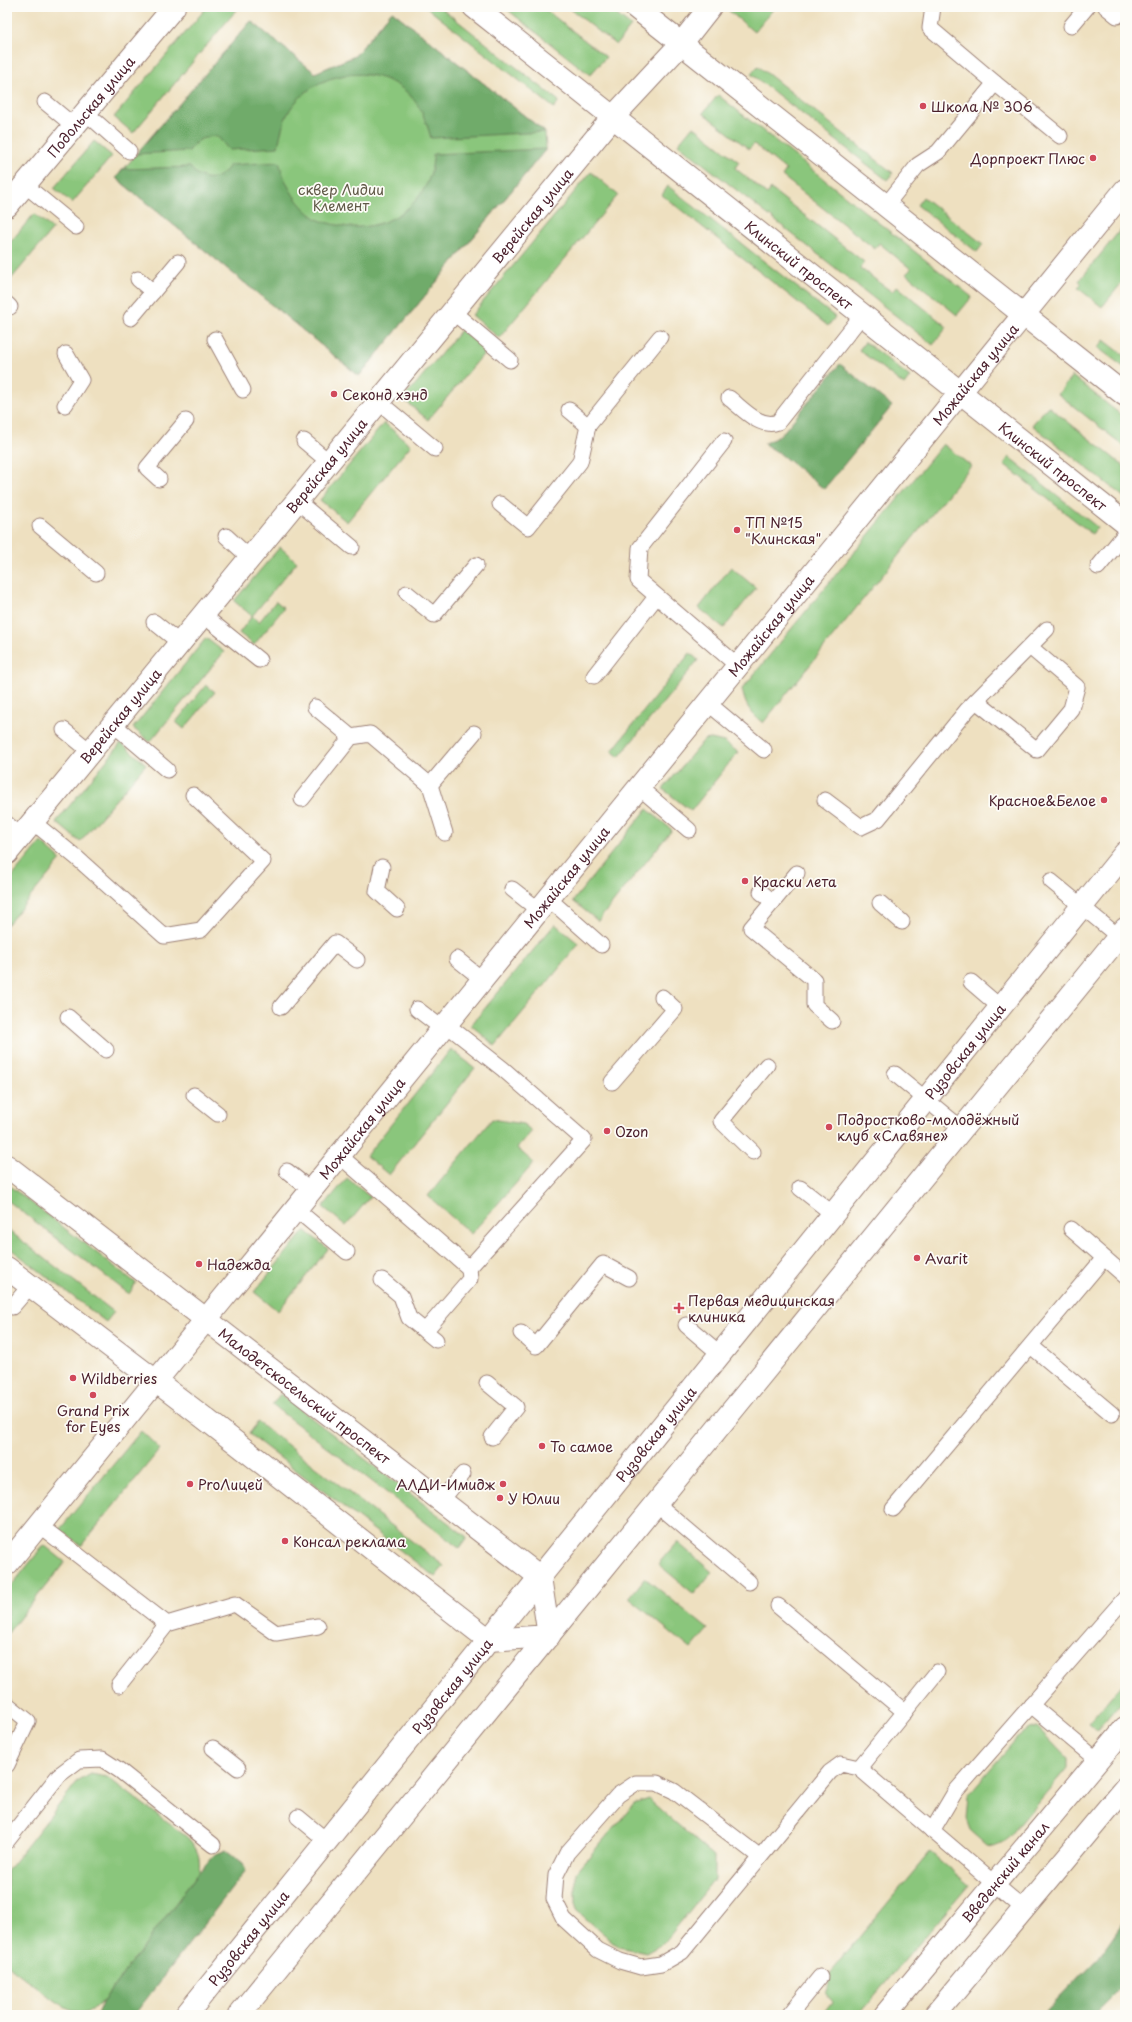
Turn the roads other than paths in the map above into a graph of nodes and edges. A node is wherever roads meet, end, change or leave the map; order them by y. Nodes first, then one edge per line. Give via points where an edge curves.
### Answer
1 (174, 7) edge
2 (474, 7) edge
3 (635, 7) edge
4 (710, 7) edge
5 (933, 7) edge
6 (1087, 7) edge
7 (1071, 26) dead end
8 (681, 44) junction
9 (995, 83) junction
10 (45, 102) dead end
11 (613, 117) junction
12 (80, 119) junction
13 (1060, 136) dead end
14 (129, 151) dead end
15 (1125, 190) edge
16 (14, 192) edge
17 (886, 205) junction
18 (76, 227) dead end
19 (178, 262) dead end
20 (138, 279) dead end
21 (153, 292) junction
22 (453, 312) junction
23 (863, 314) junction
24 (1023, 314) junction
25 (131, 318) dead end
26 (660, 337) dead end
27 (215, 339) dead end
28 (66, 354) dead end
29 (510, 360) dead end
30 (243, 390) dead end
31 (961, 393) junction
32 (1125, 395) edge
33 (729, 398) dead end
34 (379, 402) junction
35 (65, 405) dead end
36 (570, 410) dead end
37 (186, 422) dead end
38 (588, 426) junction
39 (304, 441) dead end
40 (724, 441) dead end
41 (435, 449) dead end
42 (329, 462) junction
43 (159, 479) dead end
44 (297, 501) junction
45 (500, 504) dead end
46 (1125, 522) edge
47 (40, 526) dead end
48 (1125, 534) edge
49 (226, 536) dead end
50 (352, 547) dead end
51 (250, 558) junction
52 (476, 565) dead end
53 (1098, 567) dead end
54 (96, 573) dead end
55 (407, 593) dead end
56 (656, 597) junction
57 (203, 615) junction
58 (154, 622) dead end
59 (1047, 629) dead end
60 (180, 643) junction
61 (1030, 647) junction
62 (259, 660) dead end
63 (738, 666) junction
64 (594, 676) dead end
65 (976, 701) junction
66 (708, 703) junction
67 (315, 707) dead end
68 (113, 724) junction
69 (64, 730) dead end
70 (474, 732) dead end
71 (351, 737) junction
72 (764, 750) dead end
73 (91, 752) junction
74 (166, 770) dead end
75 (430, 785) junction
76 (640, 788) junction
77 (193, 795) dead end
78 (302, 799) dead end
79 (825, 800) dead end
80 (20, 827) edge
81 (689, 830) dead end
82 (445, 833) dead end
83 (7, 853) edge
84 (1125, 853) edge
85 (382, 867) dead end
86 (797, 872) dead end
87 (1051, 881) dead end
88 (512, 889) dead end
89 (761, 892) dead end
90 (773, 902) junction
91 (880, 903) dead end
92 (544, 905) junction
93 (1082, 906) junction
94 (397, 909) dead end
95 (902, 922) dead end
96 (1122, 933) edge
97 (602, 945) dead end
98 (457, 959) dead end
99 (357, 960) dead end
100 (483, 980) junction
101 (971, 982) dead end
102 (662, 997) dead end
103 (281, 1007) dead end
104 (1000, 1007) junction
105 (417, 1009) dead end
106 (68, 1017) dead end
107 (832, 1021) dead end
108 (445, 1027) junction
109 (106, 1050) dead end
110 (767, 1065) dead end
111 (895, 1074) dead end
112 (612, 1082) dead end
113 (194, 1095) dead end
114 (926, 1100) junction
115 (218, 1114) dead end
116 (962, 1129) junction
117 (753, 1152) dead end
118 (340, 1156) junction
119 (7, 1166) edge
120 (287, 1171) dead end
121 (800, 1188) dead end
122 (312, 1191) junction
123 (297, 1210) junction
124 (834, 1214) junction
125 (1071, 1229) dead end
126 (347, 1252) dead end
127 (1104, 1258) junction
128 (7, 1268) edge
129 (470, 1268) junction
130 (1125, 1276) edge
131 (628, 1278) dead end
132 (382, 1280) dead end
133 (30, 1286) junction
134 (12, 1307) dead end
135 (206, 1319) junction
136 (686, 1325) dead end
137 (521, 1333) dead end
138 (1031, 1346) junction
139 (720, 1354) junction
140 (157, 1381) junction
141 (487, 1383) dead end
142 (1112, 1414) dead end
143 (492, 1437) dead end
144 (463, 1474) dead end
145 (441, 1501) junction
146 (657, 1504) junction
147 (893, 1509) dead end
148 (39, 1525) junction
149 (7, 1564) edge
150 (540, 1577) junction
151 (750, 1582) dead end
152 (1125, 1598) edge
153 (778, 1606) dead end
154 (167, 1624) junction
155 (318, 1626) dead end
156 (548, 1636) junction
157 (489, 1640) junction
158 (937, 1672) dead end
159 (119, 1685) dead end
160 (7, 1704) edge
161 (1031, 1705) junction
162 (905, 1712) junction
163 (1125, 1728) edge
164 (213, 1748) dead end
165 (1097, 1760) junction
166 (7, 1765) edge
167 (238, 1768) dead end
168 (859, 1768) junction
169 (1125, 1788) edge
170 (298, 1817) dead end
171 (932, 1830) junction
172 (7, 1841) edge
173 (326, 1841) junction
174 (212, 1845) dead end
175 (760, 1857) junction
176 (994, 1884) junction
177 (1024, 1909) junction
178 (820, 1977) dead end
179 (186, 2015) edge
180 (239, 2015) edge
181 (788, 2015) edge
182 (885, 2015) edge
183 (935, 2015) edge

1 - 12 street, Подольская улица
2 - 11 street, Клинский проспект
3 - 8 street
4 - 8 street, Верейская улица
5 - 9 lane via 930,28
6 - 7 lane
8 - 11 street, Верейская улица
8 - 17 street
9 - 13 lane
9 - 17 lane via 938,152 918,165
10 - 12 lane
11 - 22 street, Верейская улица
11 - 23 street, Клинский проспект
12 - 14 lane
12 - 16 street, Подольская улица
15 - 24 street, Можайская улица
16 - 18 lane
17 - 24 street
19 - 21 lane
20 - 21 lane
21 - 25 lane
22 - 29 lane
22 - 34 street, Верейская улица
23 - 31 street, Клинский проспект
23 - 33 lane via 778,422 770,425 762,423
24 - 31 street, Можайская улица
24 - 32 street
26 - 38 lane
27 - 30 lane
28 - 35 lane via 81,380
31 - 46 street, Клинский проспект
31 - 63 street, Можайская улица
34 - 41 lane
34 - 42 street, Верейская улица
36 - 38 lane
37 - 43 lane via 146,468
38 - 45 lane via 580,462 528,527
39 - 42 lane
40 - 56 lane via 640,548 638,580
42 - 44 street, Верейская улица
44 - 50 lane
44 - 51 street, Верейская улица
47 - 54 lane
48 - 53 lane
49 - 51 lane
51 - 57 street, Верейская улица
52 - 55 lane via 434,615
56 - 63 lane
56 - 64 lane
57 - 60 street, Верейская улица
57 - 62 lane
58 - 60 lane
59 - 61 lane
60 - 68 street, Верейская улица
61 - 65 lane
61 - 65 lane via 1078,687 1071,709 1071,719 1037,750
63 - 66 street, Можайская улица
65 - 79 lane via 878,819 861,828
66 - 72 lane
66 - 76 street, Можайская улица
67 - 71 lane
68 - 73 street, Верейская улица
68 - 74 lane
69 - 73 lane
70 - 75 lane
71 - 75 lane via 370,734
71 - 78 lane
73 - 80 street, Верейская улица
75 - 82 lane
76 - 81 lane
76 - 92 street, Можайская улица
77 - 80 lane via 263,861 201,930 164,936 77,858
80 - 83 street, Верейская улица
84 - 93 street, Рузовская улица
85 - 94 lane via 377,891
86 - 90 lane
87 - 93 lane
88 - 92 lane
89 - 90 lane
90 - 107 lane via 751,928 814,980 814,1005
91 - 95 lane
92 - 97 lane
92 - 100 street, Можайская улица
93 - 96 lane
93 - 104 street, Рузовская улица
96 - 116 street
98 - 100 lane
99 - 103 lane via 334,943
100 - 108 street, Можайская улица
101 - 104 lane
102 - 112 lane via 675,1009
104 - 114 street, Рузовская улица
105 - 108 lane
106 - 109 lane
108 - 118 street, Можайская улица
108 - 129 lane via 503,1069 584,1140
110 - 117 lane via 721,1121
111 - 114 lane
113 - 115 lane
114 - 116 lane
114 - 124 street, Рузовская улица
116 - 146 street
118 - 122 street, Можайская улица
118 - 129 lane
119 - 135 street, Малодетскосельский проспект
120 - 122 lane
121 - 124 lane
122 - 123 street, Можайская улица
123 - 126 lane
123 - 135 street, Можайская улица
124 - 139 street, Рузовская улица
125 - 127 lane
127 - 130 lane
127 - 138 lane
128 - 133 street
129 - 132 lane via 467,1288 431,1336 409,1318 401,1296
131 - 137 lane via 603,1264 536,1346
133 - 134 lane
133 - 140 street
135 - 140 street, Можайская улица
135 - 145 street, Малодетскосельский проспект
136 - 139 lane
138 - 142 lane
138 - 147 lane
139 - 150 street, Рузовская улица
140 - 148 street, Можайская улица
140 - 157 street
141 - 143 lane via 516,1407
144 - 145 lane
145 - 150 street, Малодетскосельский проспект
146 - 151 lane
146 - 156 street
148 - 149 street, Можайская улица
148 - 154 lane
150 - 156 street
150 - 157 street, Рузовская улица
152 - 161 lane
153 - 162 lane
154 - 155 lane via 235,1604 276,1633
154 - 159 lane
156 - 157 street
156 - 180 street
157 - 173 street, Рузовская улица
158 - 162 lane
160 - 166 lane via 28,1721
161 - 165 lane
161 - 171 lane via 955,1792
162 - 168 lane
163 - 165 street, Введенский канал
164 - 167 lane
165 - 176 street, Введенский канал
168 - 171 lane
168 - 175 lane via 841,1764 830,1772
169 - 177 street
170 - 173 lane
171 - 176 lane
172 - 174 lane via 59,1774 79,1760 102,1759
173 - 179 street, Рузовская улица
175 - 175 lane via 682,1952 662,1964 641,1967 620,1962 598,1950 564,1919 554,1899 556,1875 567,1853 618,1795 636,1783 657,1783 674,1791
176 - 177 lane
176 - 182 street, Введенский канал
177 - 183 street
178 - 181 lane

